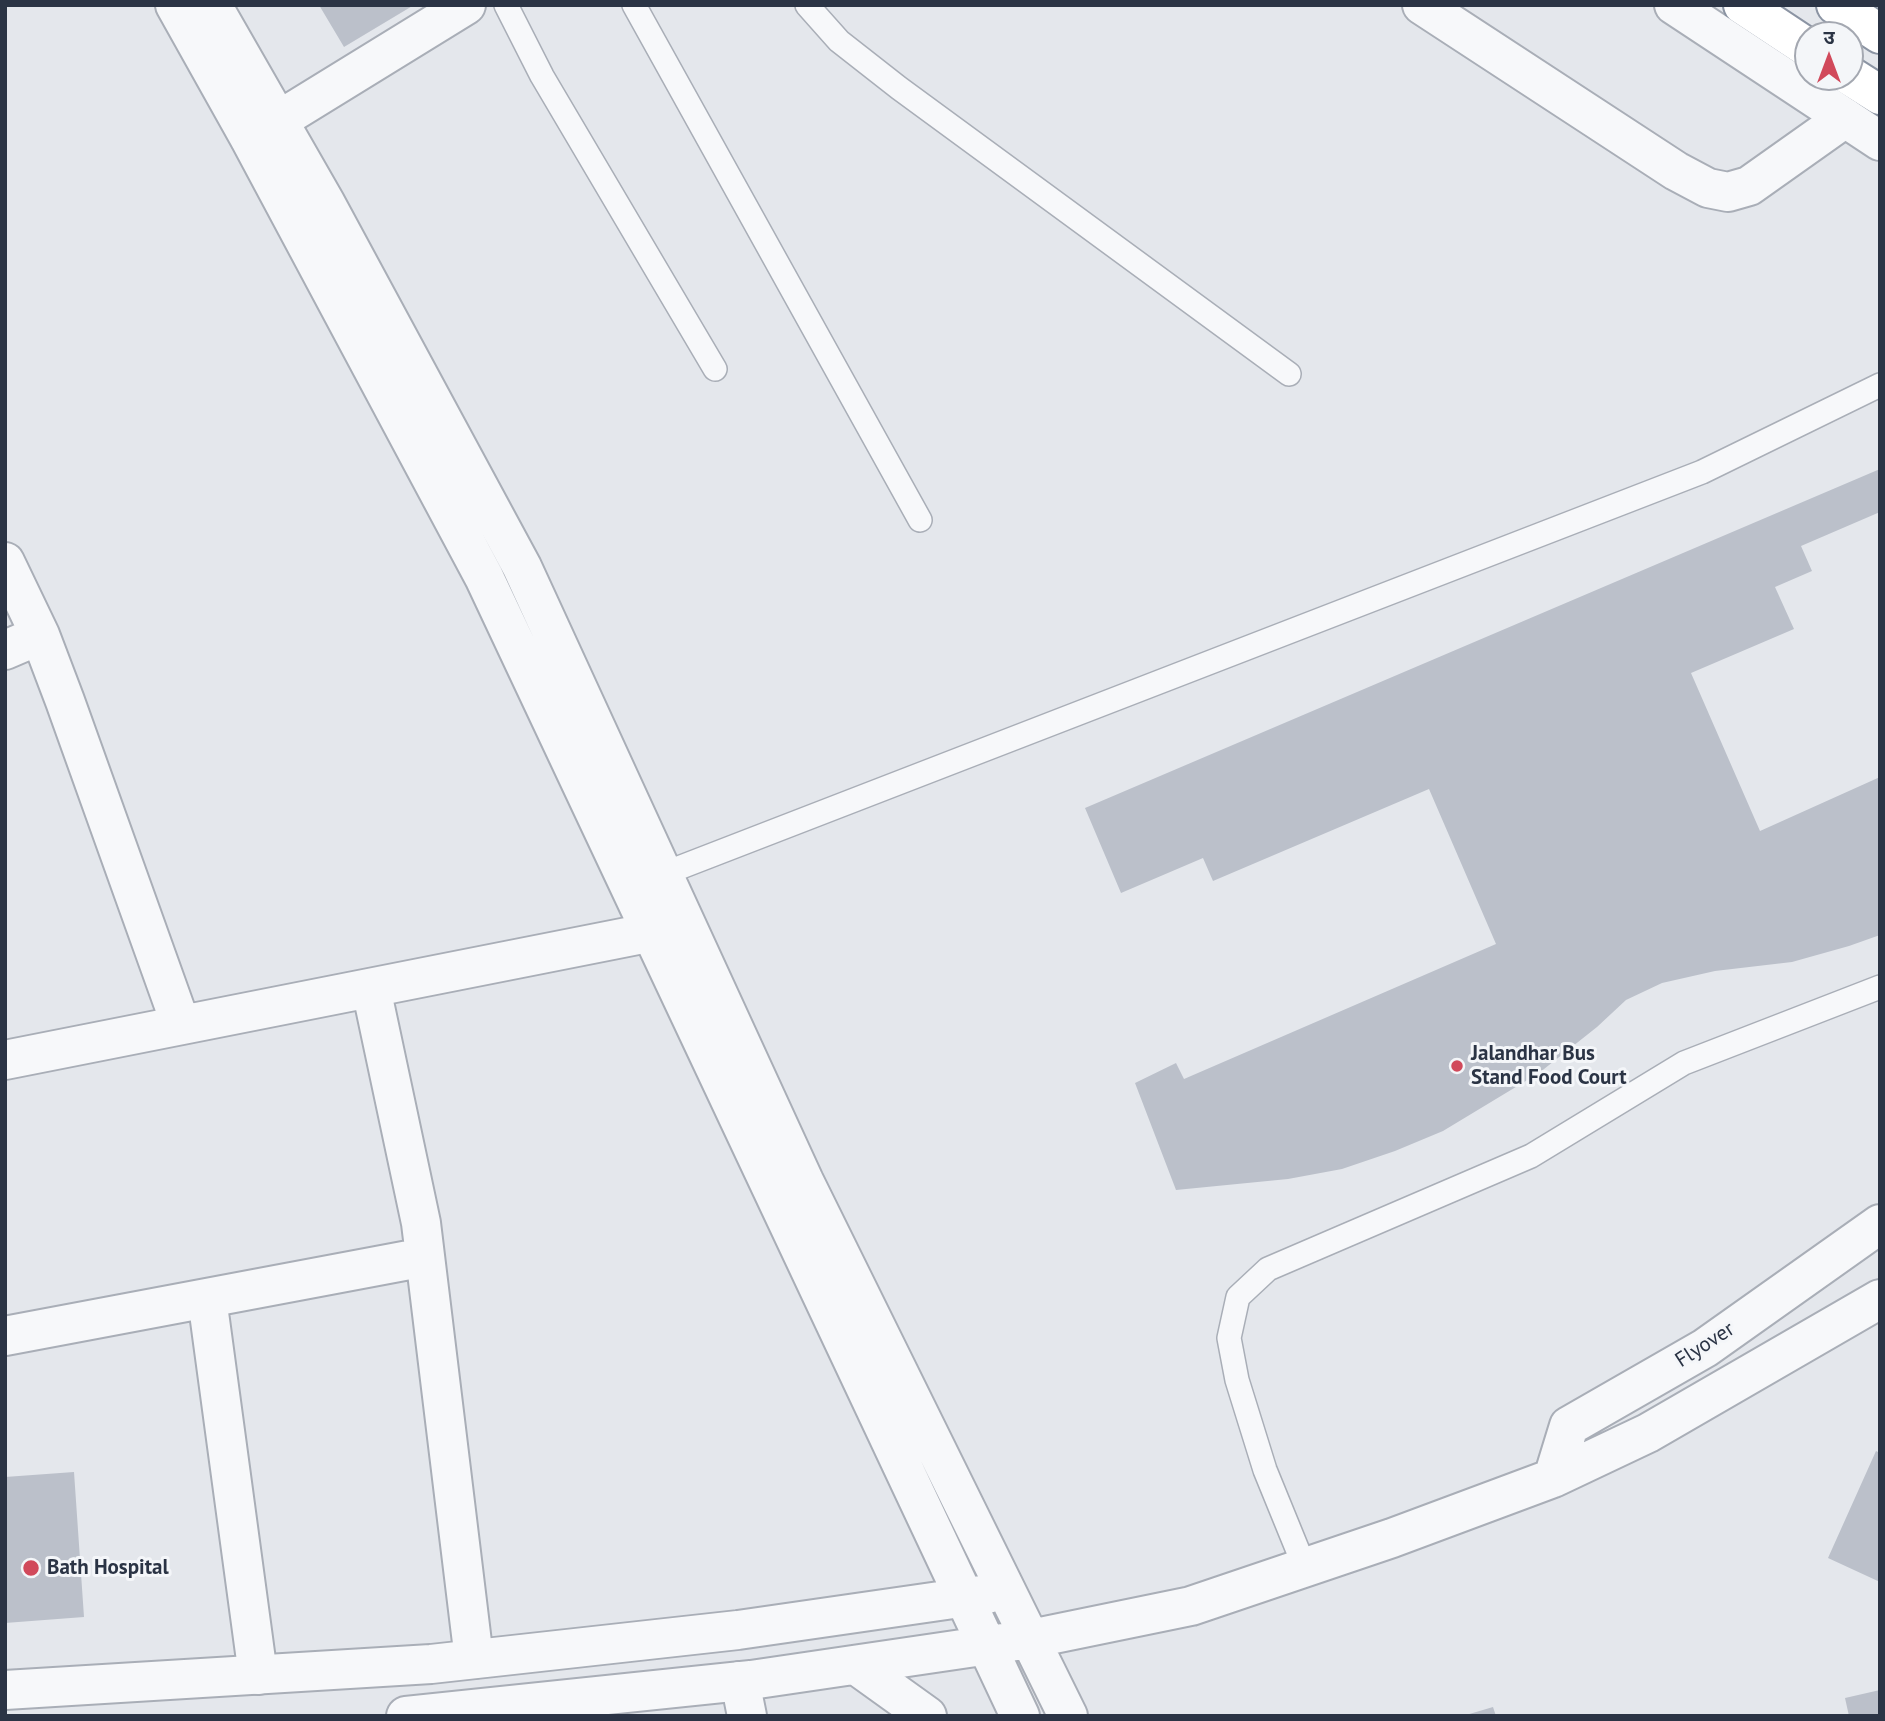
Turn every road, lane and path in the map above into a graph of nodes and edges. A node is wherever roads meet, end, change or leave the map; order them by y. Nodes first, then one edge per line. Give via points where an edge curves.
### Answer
1 (175, 5) edge
2 (212, 5) edge
3 (466, 5) edge
4 (506, 5) edge
5 (634, 5) edge
6 (807, 5) edge
7 (1422, 5) edge
8 (1674, 5) edge
9 (1743, 5) edge
10 (1836, 5) edge
11 (1880, 34) edge
12 (1794, 39) edge
13 (1864, 85) edge
14 (1880, 95) edge
15 (1845, 118) junction
16 (264, 130) junction
17 (1880, 141) edge
18 (715, 369) dead end
19 (1289, 374) dead end
20 (1880, 385) edge
21 (920, 520) dead end
22 (5, 562) edge
23 (40, 635) junction
24 (5, 650) edge
25 (663, 874) junction
26 (668, 929) junction
27 (1880, 987) edge
28 (371, 988) junction
29 (181, 1025) junction
30 (5, 1059) edge
31 (1880, 1224) edge
32 (425, 1257) junction
33 (207, 1298) junction
34 (1880, 1299) edge
35 (5, 1336) edge
36 (1553, 1478) junction
37 (1305, 1568) junction
38 (1006, 1591) junction
39 (964, 1597) junction
40 (1030, 1639) junction
41 (986, 1646) junction
42 (474, 1659) junction
43 (856, 1665) junction
44 (258, 1675) junction
45 (5, 1690) edge
46 (743, 1698) edge
47 (406, 1716) edge
48 (927, 1716) edge
49 (1020, 1716) edge
50 (1068, 1716) edge

1 - 16 street
2 - 16 street
3 - 16 street
4 - 18 lane via 542,76
5 - 21 lane
6 - 19 lane via 839,41 899,88
7 - 15 street via 1708,188 1728,192 1749,186
8 - 15 street
9 - 12 highway
10 - 11 highway
13 - 14 highway
15 - 17 street
16 - 25 street via 326,204 522,567
16 - 26 street via 484,577
20 - 25 lane via 1702,472
22 - 23 street
23 - 24 street
23 - 29 street
25 - 26 street
26 - 28 street
26 - 38 street via 804,1181
26 - 39 street
27 - 37 lane via 1684,1063 1531,1156 1268,1269 1238,1297 1229,1338 1237,1381 1265,1470
28 - 29 street
28 - 32 street
29 - 30 street
31 - 36 street, Flyover via 1705,1348 1569,1426
32 - 33 street
32 - 42 street
33 - 35 street
33 - 44 street
34 - 36 street via 1648,1433
36 - 37 street
37 - 40 street via 1191,1606
38 - 39 street
38 - 40 street
39 - 41 street
39 - 42 street via 738,1630
40 - 41 street
40 - 50 street
41 - 43 street
41 - 49 street
42 - 44 street
43 - 46 street
43 - 48 street
44 - 45 street
46 - 47 street

